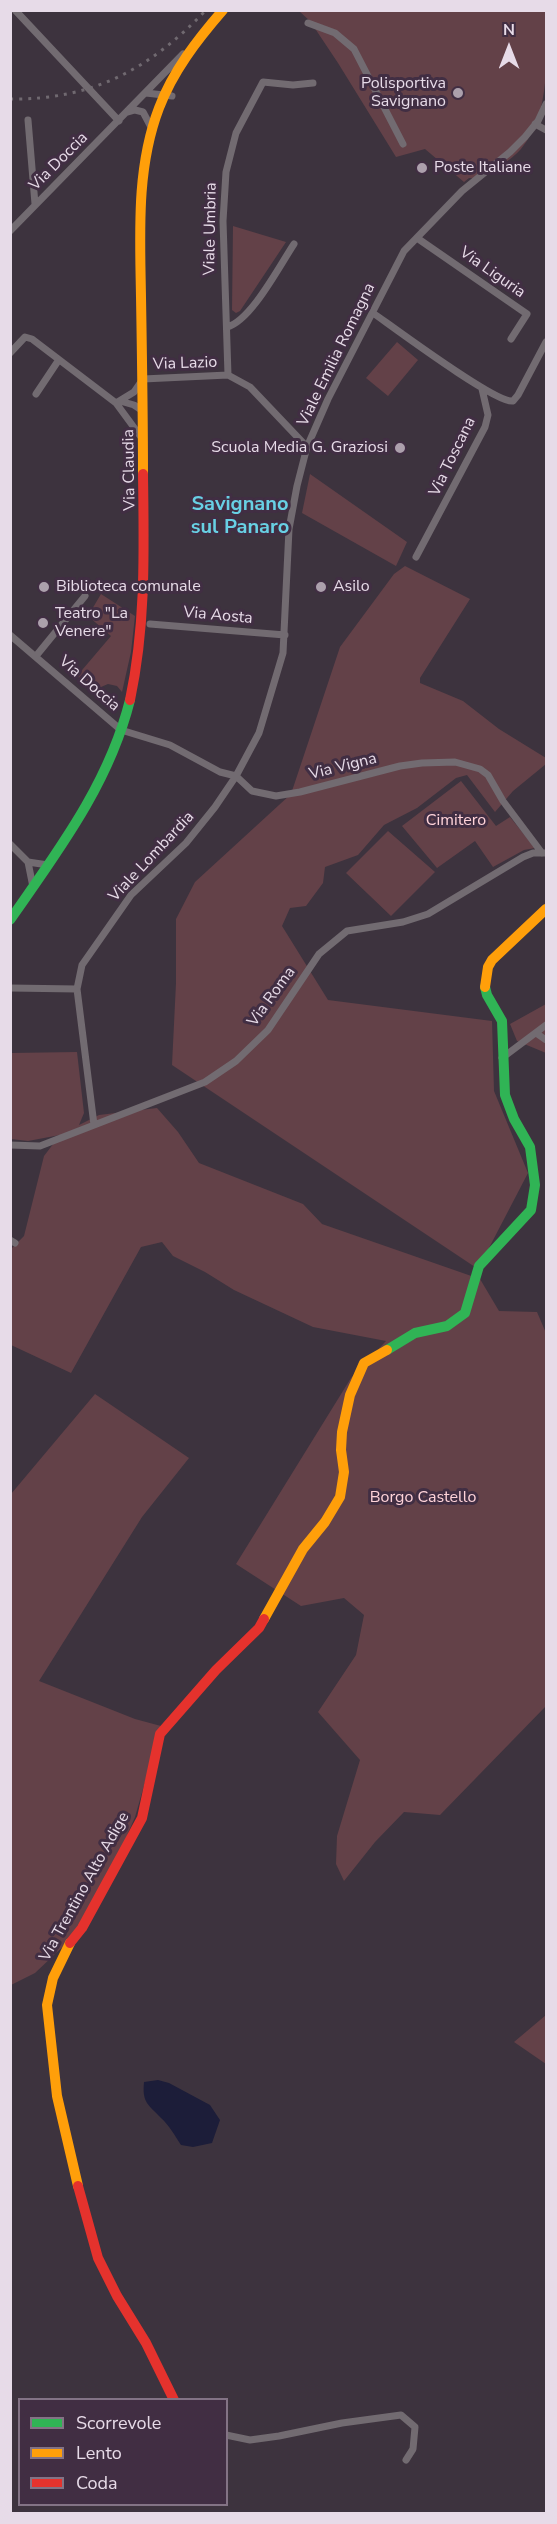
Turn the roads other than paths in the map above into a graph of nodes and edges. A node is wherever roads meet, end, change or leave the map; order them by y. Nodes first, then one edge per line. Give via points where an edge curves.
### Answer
1 (15, 10) edge
2 (223, 10) edge
3 (308, 23) dead end
4 (200, 36) junction
5 (313, 83) dead end
6 (146, 93) junction
7 (168, 94) junction
8 (546, 104) edge
9 (127, 112) junction
10 (28, 120) dead end
11 (119, 121) junction
12 (535, 124) junction
13 (152, 127) junction
14 (546, 130) edge
15 (403, 144) dead end
16 (35, 204) junction
17 (10, 231) edge
18 (417, 238) junction
19 (294, 244) dead end
20 (372, 313) junction
21 (227, 327) junction
22 (511, 339) dead end
23 (546, 342) edge
24 (10, 353) edge
25 (58, 361) junction
26 (228, 375) junction
27 (143, 379) junction
28 (482, 389) junction
29 (36, 394) dead end
30 (118, 402) junction
31 (123, 411) junction
32 (144, 411) junction
33 (144, 443) junction
34 (308, 447) junction
35 (416, 557) dead end
36 (85, 596) dead end
37 (150, 624) dead end
38 (10, 635) edge
39 (285, 635) junction
40 (36, 656) junction
41 (121, 730) junction
42 (236, 776) junction
43 (10, 844) edge
44 (544, 853) edge
45 (28, 862) junction
46 (48, 865) junction
47 (33, 887) junction
48 (546, 909) edge
49 (10, 920) edge
50 (10, 988) edge
51 (78, 989) junction
52 (546, 1025) edge
53 (536, 1033) junction
54 (546, 1040) edge
55 (502, 1058) junction
56 (94, 1125) junction
57 (10, 1145) edge
58 (173, 2398) edge
59 (228, 2435) edge
60 (406, 2460) dead end

1 - 11 street
2 - 4 street, Via Claudia
3 - 15 street via 335,33 354,49
4 - 6 street, Via Doccia
4 - 7 street, Via Claudia via 179,65
5 - 21 street, Viale Umbria via 293,86 263,82 236,133 223,196
6 - 7 street
6 - 9 street, Via Doccia
7 - 13 street, Via Claudia
8 - 12 street, Viale Emilia Romagna
9 - 11 street, Via Doccia
9 - 13 street via 143,112
10 - 16 street
11 - 16 street, Via Doccia
12 - 14 street
12 - 18 street, Viale Emilia Romagna
13 - 27 street, Via Claudia via 141,184
16 - 17 street, Via Doccia
18 - 20 street, Viale Emilia Romagna via 404,251
18 - 22 street, Via Liguria via 527,314
19 - 21 street via 252,307 240,321
20 - 28 street
20 - 34 street, Viale Emilia Romagna
21 - 26 street, Viale Umbria
23 - 28 street via 513,401 507,402
24 - 25 street via 28,337
25 - 29 street
25 - 30 street
26 - 27 street, Via Lazio
26 - 34 street, Via Lazio via 250,387
27 - 30 street via 134,392
27 - 32 street, Via Claudia
28 - 35 street, Via Toscana via 488,415 485,427
30 - 31 street
30 - 32 street
31 - 32 street
31 - 33 street
32 - 33 street, Via Claudia
33 - 41 street, Via Claudia via 143,623
34 - 39 street, Viale Emilia Romagna via 289,529
36 - 40 street
37 - 39 street, Via Aosta
38 - 40 street, Via Doccia
39 - 42 street, Viale Emilia Romagna via 275,686 259,733
40 - 41 street, Via Doccia
41 - 42 street, Via Vigna via 170,745 220,772
41 - 46 street, Via Claudia via 112,759 87,807
42 - 44 street, Via Vigna via 252,790 276,795 345,782 400,766 455,762 488,775 502,801
42 - 51 street, Viale Lombardia via 186,843 131,895 82,965
43 - 45 street
44 - 56 street, Via Roma via 523,857 428,914 347,931 319,954 268,1030 236,1061 205,1082
45 - 46 street
45 - 47 street
46 - 47 street, Via Claudia
47 - 49 street, Via Claudia
48 - 55 street, Via Trentino Alto Adige via 488,967 485,986 502,1021
50 - 51 street
51 - 56 street
52 - 53 street
53 - 54 street
53 - 55 street
55 - 58 street, Via Trentino Alto Adige via 505,1095 534,1163 531,1210 479,1266 465,1313 447,1326 415,1333 364,1363 350,1395 342,1432 344,1472 340,1497 303,1549 259,1628 160,1734 142,1818 53,1977 47,2006 57,2096 85,2218 98,2258
56 - 57 street, Via Roma via 40,1146
59 - 60 street via 259,2439 401,2415 415,2427 413,2449

